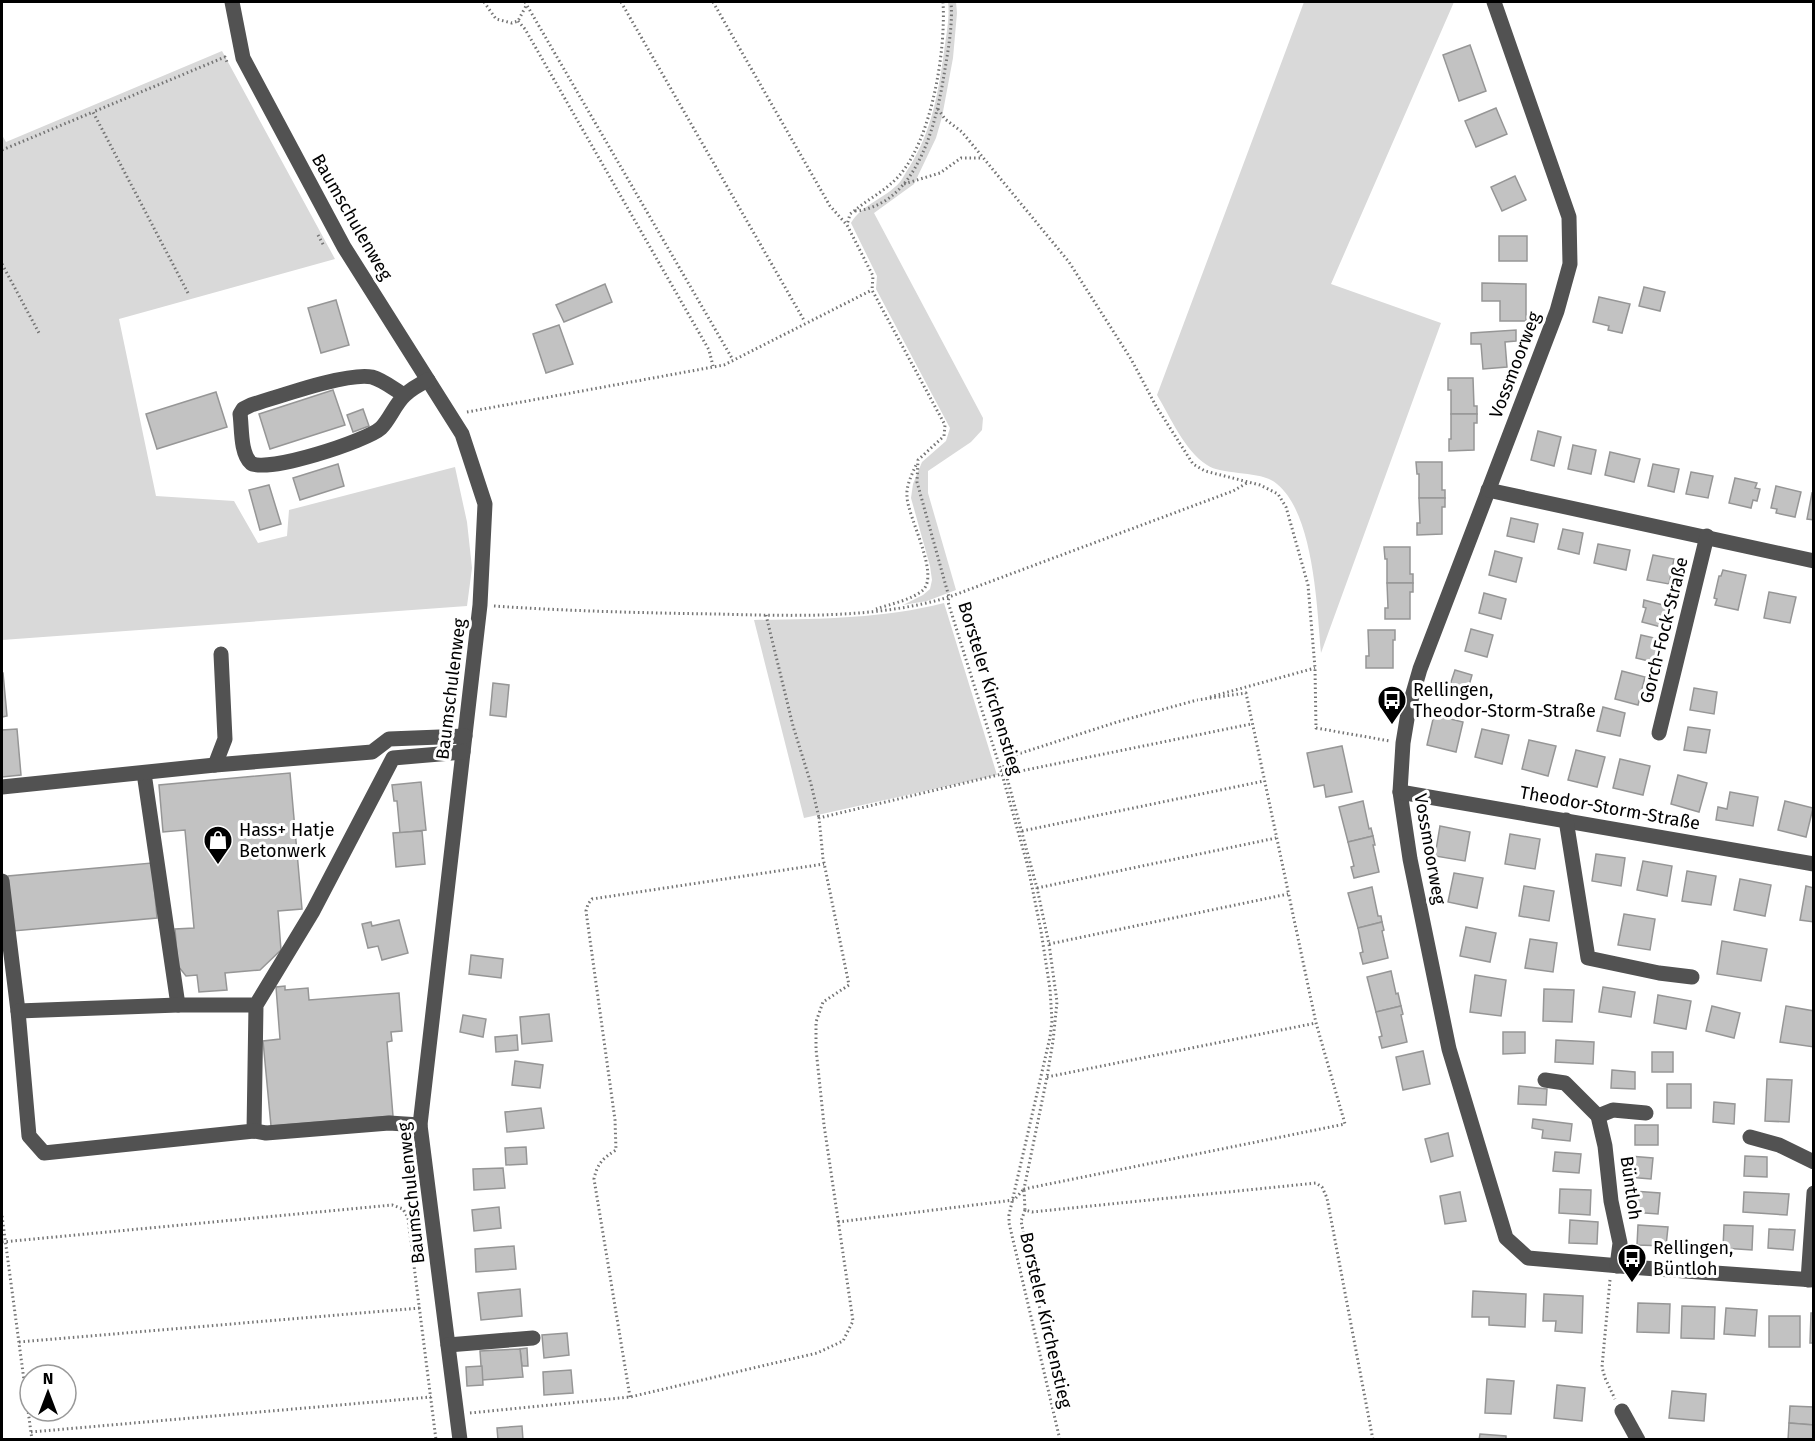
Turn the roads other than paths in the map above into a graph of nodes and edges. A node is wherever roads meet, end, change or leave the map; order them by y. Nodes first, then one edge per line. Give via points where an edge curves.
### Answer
1 (232, 2) edge
2 (1494, 2) edge
3 (428, 380) junction
4 (404, 395) junction
5 (1488, 490) junction
6 (1707, 536) junction
7 (1814, 561) edge
8 (221, 654) dead end
9 (1659, 733) dead end
10 (465, 736) junction
11 (463, 752) junction
12 (215, 765) junction
13 (144, 773) junction
14 (2, 787) edge
15 (1400, 792) junction
16 (1566, 819) junction
17 (1814, 864) edge
18 (2, 881) edge
19 (1692, 977) dead end
20 (178, 1005) junction
21 (255, 1005) junction
22 (18, 1011) junction
23 (1545, 1080) dead end
24 (1646, 1113) dead end
25 (1598, 1116) junction
26 (420, 1125) junction
27 (254, 1131) junction
28 (1750, 1137) dead end
29 (1814, 1162) edge
30 (1814, 1193) edge
31 (1614, 1266) junction
32 (1811, 1280) edge
33 (533, 1338) dead end
34 (448, 1345) junction
35 (1622, 1411) road end
36 (460, 1440) edge
37 (1638, 1440) edge

1 - 3 street, Baumschulenweg via 243,58 344,247
2 - 5 street, Vossmoorweg via 1569,217 1570,264 1557,311
3 - 4 street
3 - 10 street, Baumschulenweg via 462,434 485,504 480,605
4 - 4 street via 382,427 345,445 282,464 258,466 248,460 240,414 251,405 360,377 377,379
5 - 6 street
5 - 15 street, Vossmoorweg via 1420,669 1403,743
6 - 7 street
6 - 9 street, Gorch-Fock-Straße
8 - 12 street via 225,739
10 - 11 street, Baumschulenweg
10 - 12 street via 389,739 372,752
11 - 21 street via 393,758 313,911
11 - 26 street, Baumschulenweg
12 - 13 street
13 - 14 street
13 - 20 street
15 - 16 street, Theodor-Storm-Straße
15 - 31 street, Vossmoorweg via 1449,1049 1506,1238 1528,1258
16 - 17 street, Theodor-Storm-Straße
16 - 19 street via 1588,958
18 - 22 street
20 - 21 street
20 - 22 street
21 - 27 street
22 - 27 street via 29,1136 44,1153
23 - 25 street via 1565,1083
24 - 25 street via 1613,1110
25 - 31 street, Büntloh via 1620,1244
26 - 27 street via 388,1123
26 - 34 street, Baumschulenweg
28 - 29 street via 1779,1145
30 - 32 street
31 - 32 street, Vossmoorweg
33 - 34 street
34 - 36 street, Baumschulenweg
35 - 37 street

